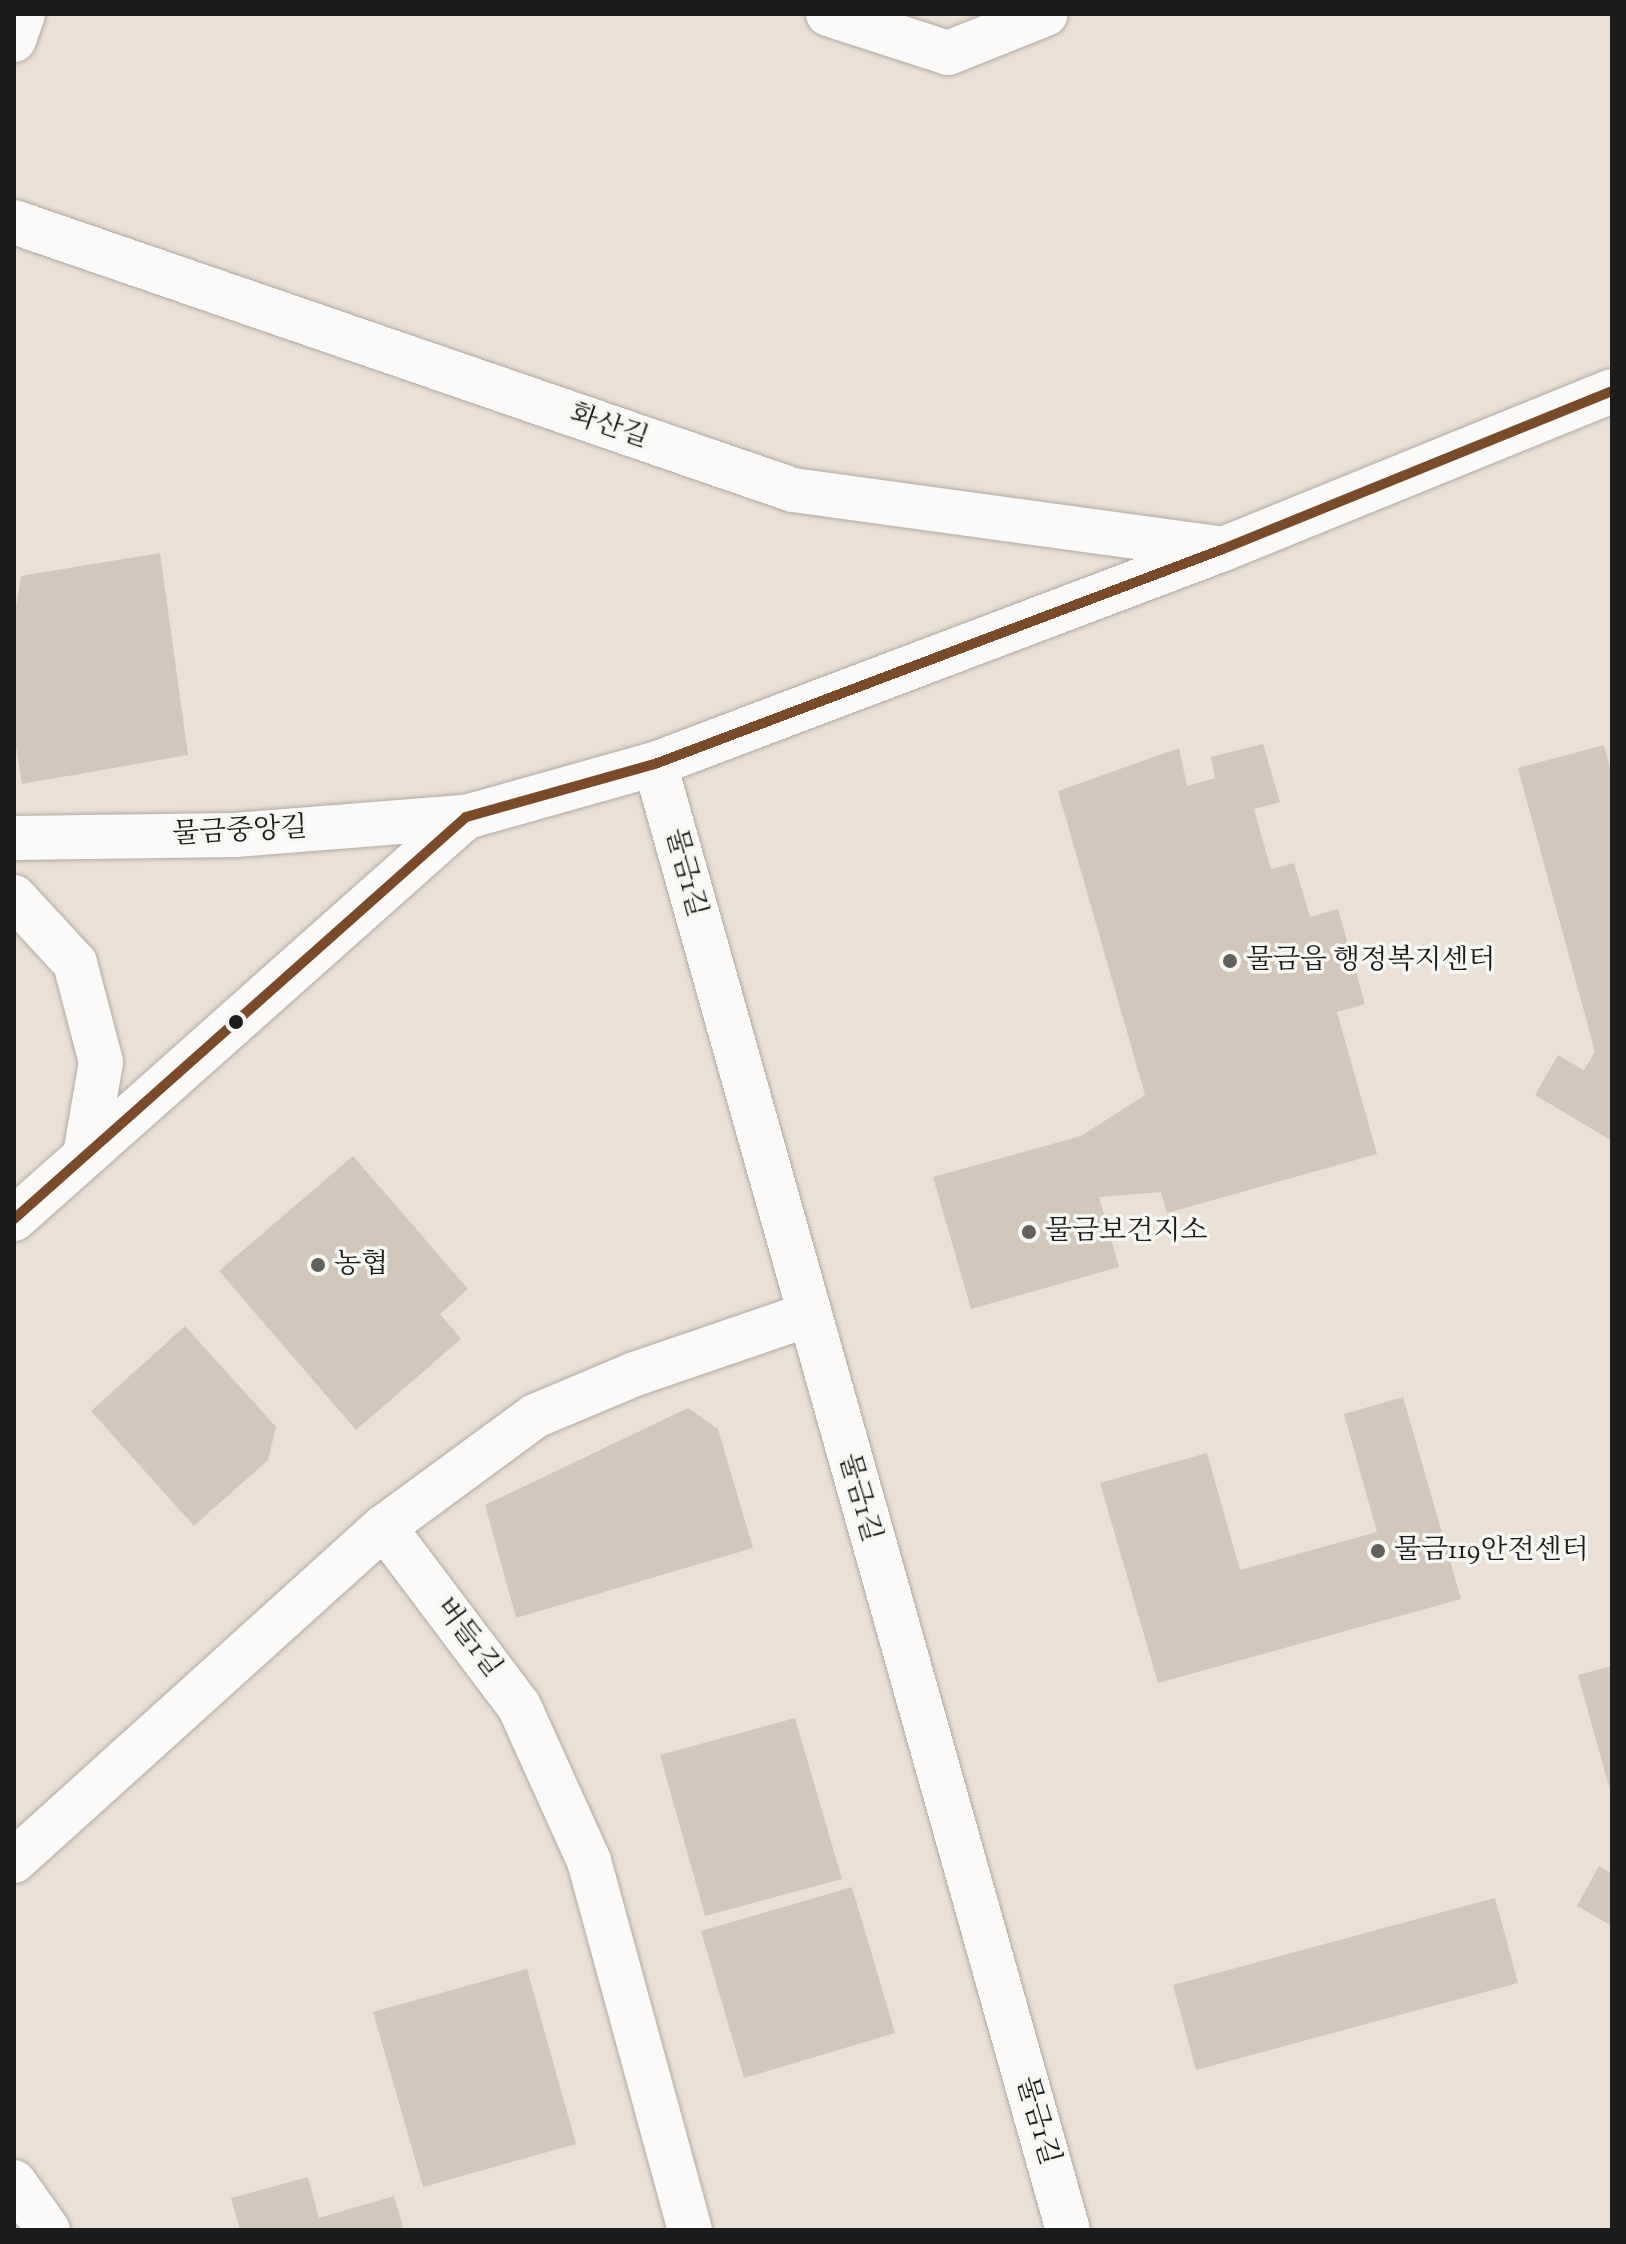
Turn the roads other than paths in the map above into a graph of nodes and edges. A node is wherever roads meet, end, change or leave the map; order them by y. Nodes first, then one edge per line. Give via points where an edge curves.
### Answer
1 (23, 14) edge
2 (828, 14) edge
3 (1046, 14) edge
4 (14, 40) edge
5 (14, 222) edge
6 (1612, 391) edge
7 (1223, 549) junction
8 (655, 764) junction
9 (466, 817) junction
10 (14, 838) edge
11 (14, 897) edge
12 (85, 1155) junction
13 (14, 1219) edge
14 (807, 1315) junction
15 (384, 1527) junction
16 (14, 1861) edge
17 (14, 2182) edge
18 (48, 2230) edge
19 (690, 2230) edge
20 (1068, 2230) edge

1 - 4 street
2 - 3 street via 948,53
5 - 7 street, 화산길 via 793,490
6 - 7 street
7 - 8 street
8 - 9 street
8 - 14 street, 물금1길
9 - 10 street, 물금중앙길 via 235,835
9 - 12 street
11 - 12 street via 75,963 101,1062
12 - 13 street
14 - 15 street via 635,1374 535,1416
14 - 20 street, 물금1길
15 - 16 street
15 - 19 street, 버들1길 via 519,1706 589,1861
17 - 18 street

